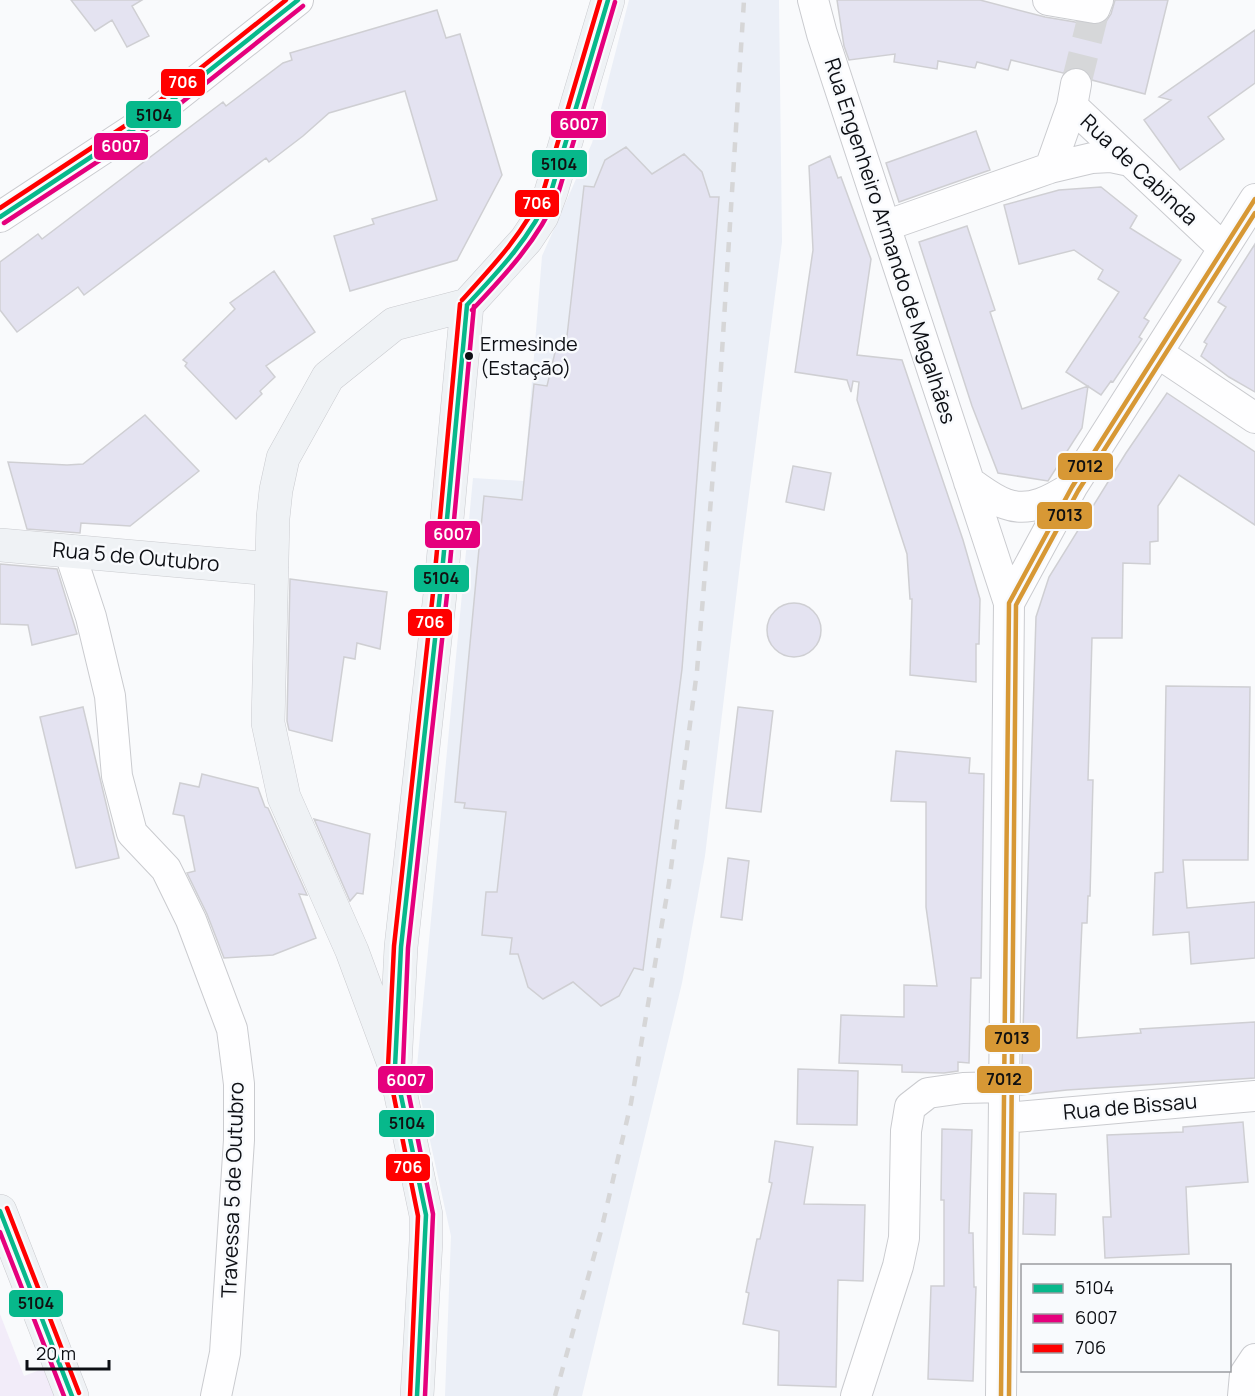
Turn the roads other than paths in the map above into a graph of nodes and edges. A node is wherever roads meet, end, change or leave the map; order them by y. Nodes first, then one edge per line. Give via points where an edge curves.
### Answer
1 (298, 0) edge
2 (608, 0) edge
3 (813, 0) edge
4 (1048, 0) edge
5 (1096, 4) edge
6 (1130, 161) junction
7 (1050, 168) junction
8 (1255, 199) edge
9 (0, 217) edge
10 (885, 226) junction
11 (1223, 248) junction
12 (467, 305) junction
13 (1158, 353) junction
14 (1255, 418) edge
15 (969, 482) junction
16 (1072, 487) junction
17 (0, 544) edge
18 (69, 550) junction
19 (272, 569) junction
20 (1009, 603) junction
21 (401, 947) junction
22 (352, 951) junction
23 (395, 1067) junction
24 (1005, 1087) junction
25 (1255, 1096) edge
26 (1004, 1118) junction
27 (0, 1211) edge
28 (1255, 1359) edge
29 (72, 1396) edge
30 (216, 1396) edge
31 (417, 1396) edge
32 (856, 1396) edge
33 (1001, 1396) edge
34 (1243, 1396) edge

1 - 9 street via 147,120
2 - 12 main road via 542,216 526,240
3 - 10 street, Rua Engenheiro Armando de Magalhães
4 - 5 street
6 - 7 street via 1092,158
6 - 7 street, Rua de Cabinda via 1074,95
6 - 11 street, Rua de Cabinda
7 - 10 street
8 - 11 street
10 - 15 street, Rua Engenheiro Armando de Magalhães
11 - 13 street
12 - 19 main road via 394,324 328,376 283,458 273,518
12 - 21 main road via 441,594
13 - 14 street
13 - 16 street
15 - 16 street via 1006,504 1029,507 1051,501
15 - 20 street, Rua Engenheiro Armando de Magalhães
16 - 20 street
17 - 18 main road, Rua 5 de Outubro
18 - 19 main road, Rua 5 de Outubro
18 - 30 street, Travessa 5 de Outubro via 91,617 110,696 117,776 132,833 166,869 191,920 232,1029 239,1084 240,1140 225,1353
19 - 22 main road via 268,723 284,797
20 - 24 street, Rua Engenheiro Armando de Magalhães
21 - 22 main road via 378,957
21 - 23 main road
22 - 23 main road
23 - 31 main road via 426,1215
24 - 26 street, Rua Engenheiro Armando de Magalhães
24 - 32 street via 928,1093 910,1107 904,1238
25 - 26 street, Rua de Bissau
26 - 33 street, Rua Engenheiro Armando de Magalhães
27 - 29 main road
28 - 34 street via 1245,1374

